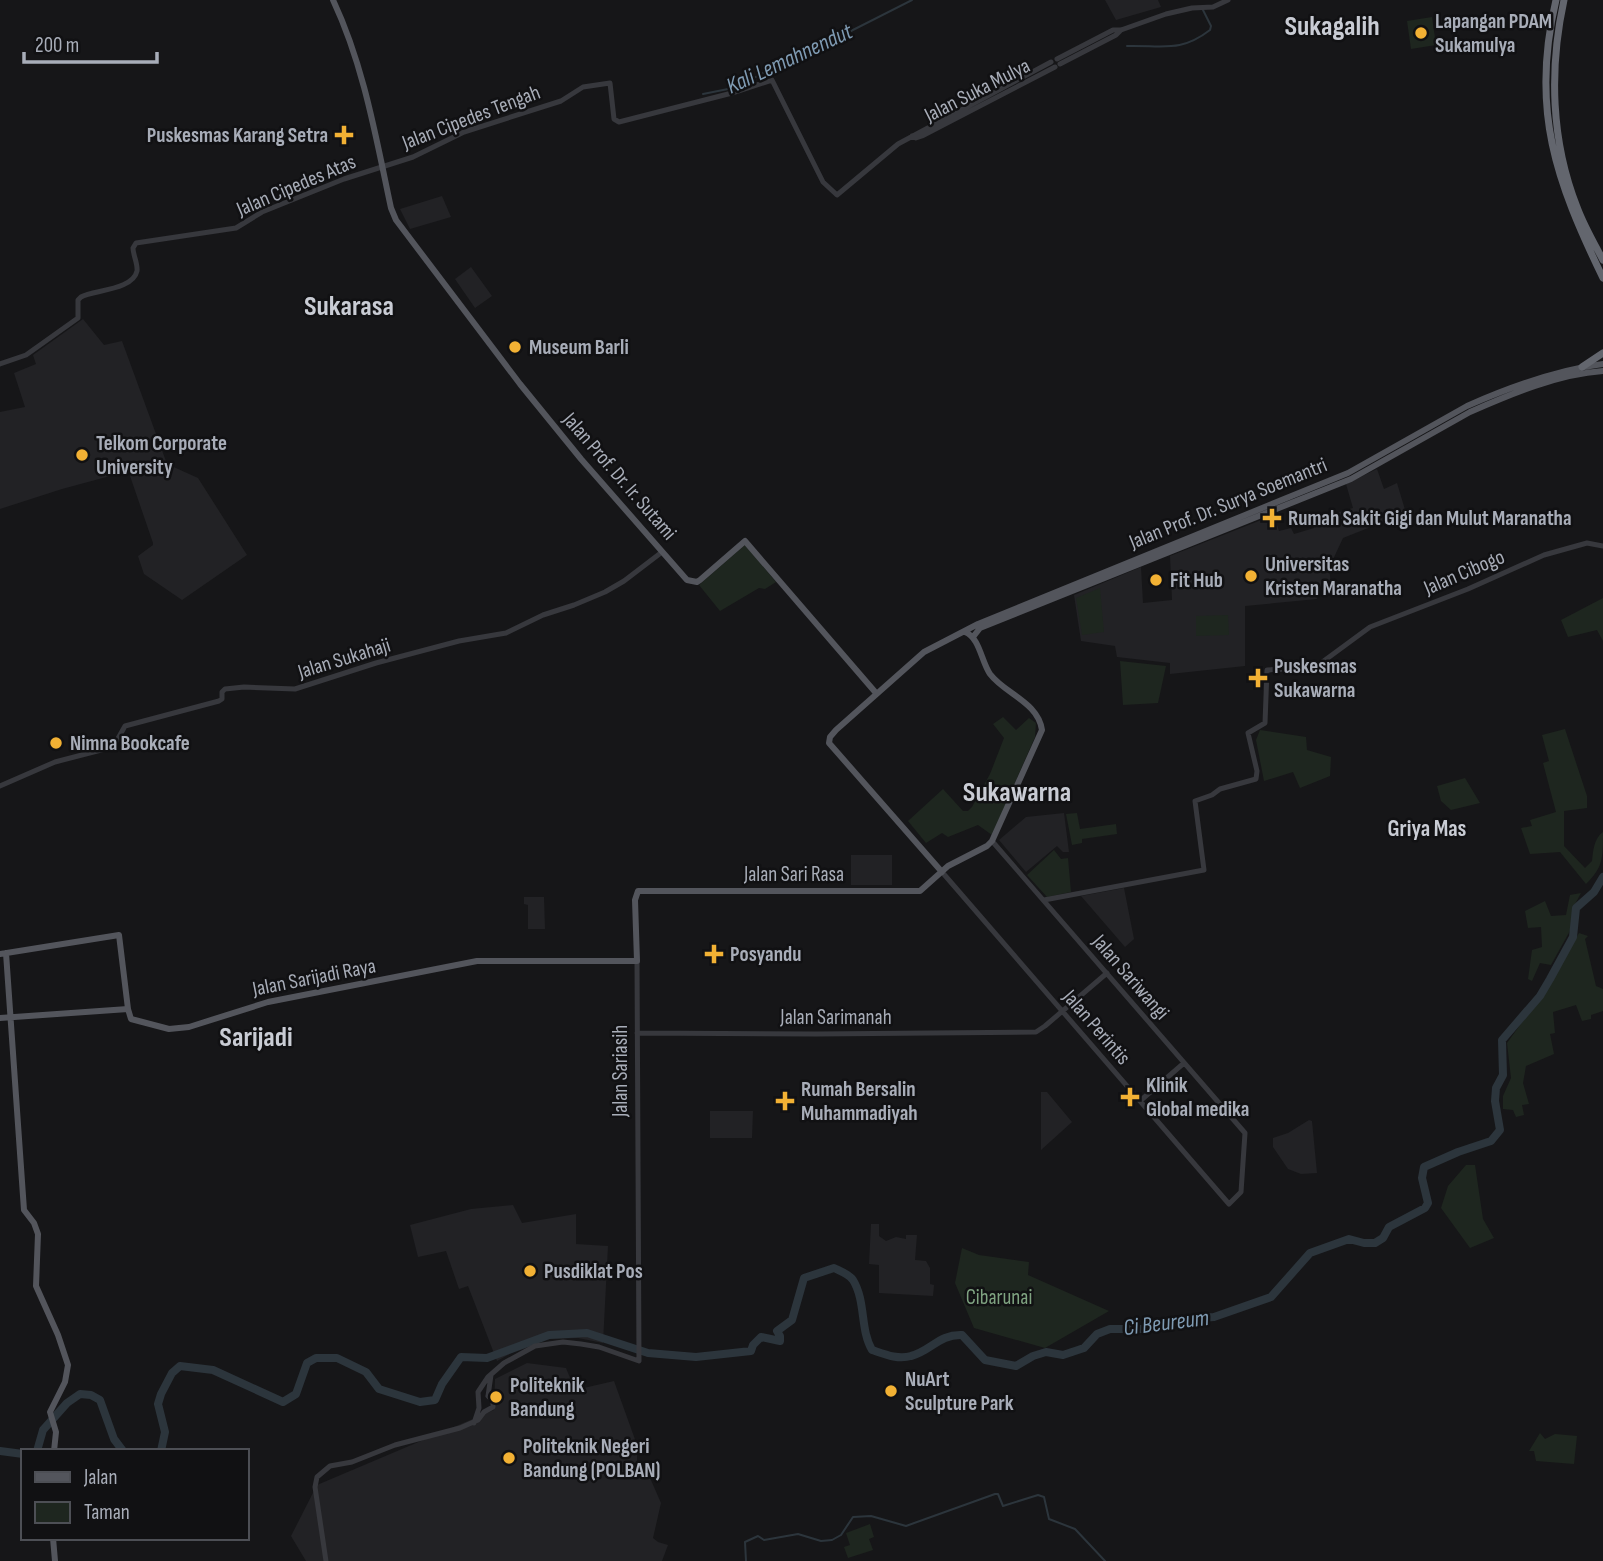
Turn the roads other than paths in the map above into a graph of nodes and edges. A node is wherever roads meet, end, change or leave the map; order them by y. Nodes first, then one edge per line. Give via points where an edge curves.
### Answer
1 (333, 0) edge
2 (1227, 0) edge
3 (1556, 0) edge
4 (1564, 0) edge
5 (382, 166) junction
6 (837, 195) joint
7 (1603, 261) edge
8 (1603, 278) edge
9 (1603, 353) edge
10 (0, 364) edge
11 (1603, 364) edge
12 (1582, 367) junction
13 (1603, 371) edge
14 (1603, 545) edge
15 (663, 552) junction
16 (965, 632) junction
17 (973, 637) junction
18 (876, 694) junction
19 (0, 786) edge
20 (992, 841) junction
21 (942, 872) junction
22 (638, 891) joint
23 (1044, 900) junction
24 (3, 954) edge
25 (637, 961) junction
26 (1107, 973) junction
27 (128, 1009) junction
28 (1062, 1011) junction
29 (0, 1018) edge
30 (9, 1018) junction
31 (637, 1033) junction
32 (1184, 1063) junction
33 (1140, 1101) junction
34 (1229, 1204) joint
35 (491, 1375) junction
36 (488, 1396) junction
37 (480, 1399) junction
38 (482, 1410) junction
39 (54, 1449) edge
40 (52, 1540) edge
41 (55, 1561) edge
42 (326, 1561) edge

1 - 5 main road, Jalan Prof. Dr. Ir. Sutami via 364,87
2 - 6 street, Jalan Suka Mulya via 1113,30 922,136 898,144
3 - 8 highway via 1545,86 1548,128 1564,193
4 - 7 highway via 1555,86 1561,156 1577,209
5 - 6 street, Jalan Cipedes Tengah via 413,157 464,132 561,101 583,87 610,82 614,119 619,122 769,79 823,182
5 - 10 street, Jalan Cipedes Atas via 262,212 236,228 136,243 134,275 117,287 81,297 78,318 26,355
5 - 15 main road, Jalan Prof. Dr. Ir. Sutami via 391,208 410,240 520,384
9 - 12 highway
11 - 12 main road, Jalan Prof. Dr. Surya Soemantri
12 - 16 main road, Jalan Prof. Dr. Surya Soemantri via 1467,406 1348,473
13 - 17 main road, Jalan Prof. Dr. Surya Soemantri via 1572,376 1489,403 1351,479 980,628
14 - 23 street, Jalan Cibogo via 1587,543 1544,555 1370,627 1309,668 1267,670 1265,720 1248,733 1256,779 1195,801 1204,870
15 - 18 main road, Jalan Prof. Dr. Ir. Sutami via 687,580 696,582 745,541
15 - 19 street, Jalan Sukahaji via 605,592 506,633 376,663 295,689 225,689 219,701 125,726 116,742 105,749 55,762
16 - 17 main road
16 - 18 main road, Jalan Prof. Dr. Surya Soemantri via 924,652
17 - 20 main road via 988,672 1032,709 1042,730
18 - 21 main road, Jalan Prof. Dr. Surya Soemantri via 836,730 829,743
20 - 21 main road, Jalan Sari Rasa
20 - 23 street, Jalan Sariwangi
21 - 22 main road, Jalan Sari Rasa via 920,891
21 - 28 street, Jalan Perintis
22 - 25 main road, Jalan Sariasih
23 - 26 street, Jalan Sariwangi
24 - 27 main road via 119,935
24 - 30 main road
25 - 27 main road, Jalan Sarijadi Raya via 465,962 268,1002 174,1029 133,1020
25 - 31 street, Jalan Sariasih
26 - 28 street
26 - 32 street, Jalan Sariwangi
27 - 30 main road
28 - 31 street, Jalan Sarimanah via 1036,1032
28 - 33 street, Jalan Perintis
29 - 30 main road
30 - 39 main road via 24,1210 38,1234 36,1286 68,1365 65,1382 51,1406
31 - 35 street, Jalan Sariasih via 639,1358 599,1347 550,1342 523,1351
32 - 33 street
32 - 34 street, Jalan Sariwangi via 1245,1133 1241,1192
33 - 34 street, Jalan Perintis
35 - 36 street
35 - 37 street via 480,1387
36 - 37 street
36 - 38 street via 494,1405 490,1411
37 - 38 street
38 - 42 street via 474,1423 448,1433 395,1445 321,1471 315,1487
40 - 41 main road

